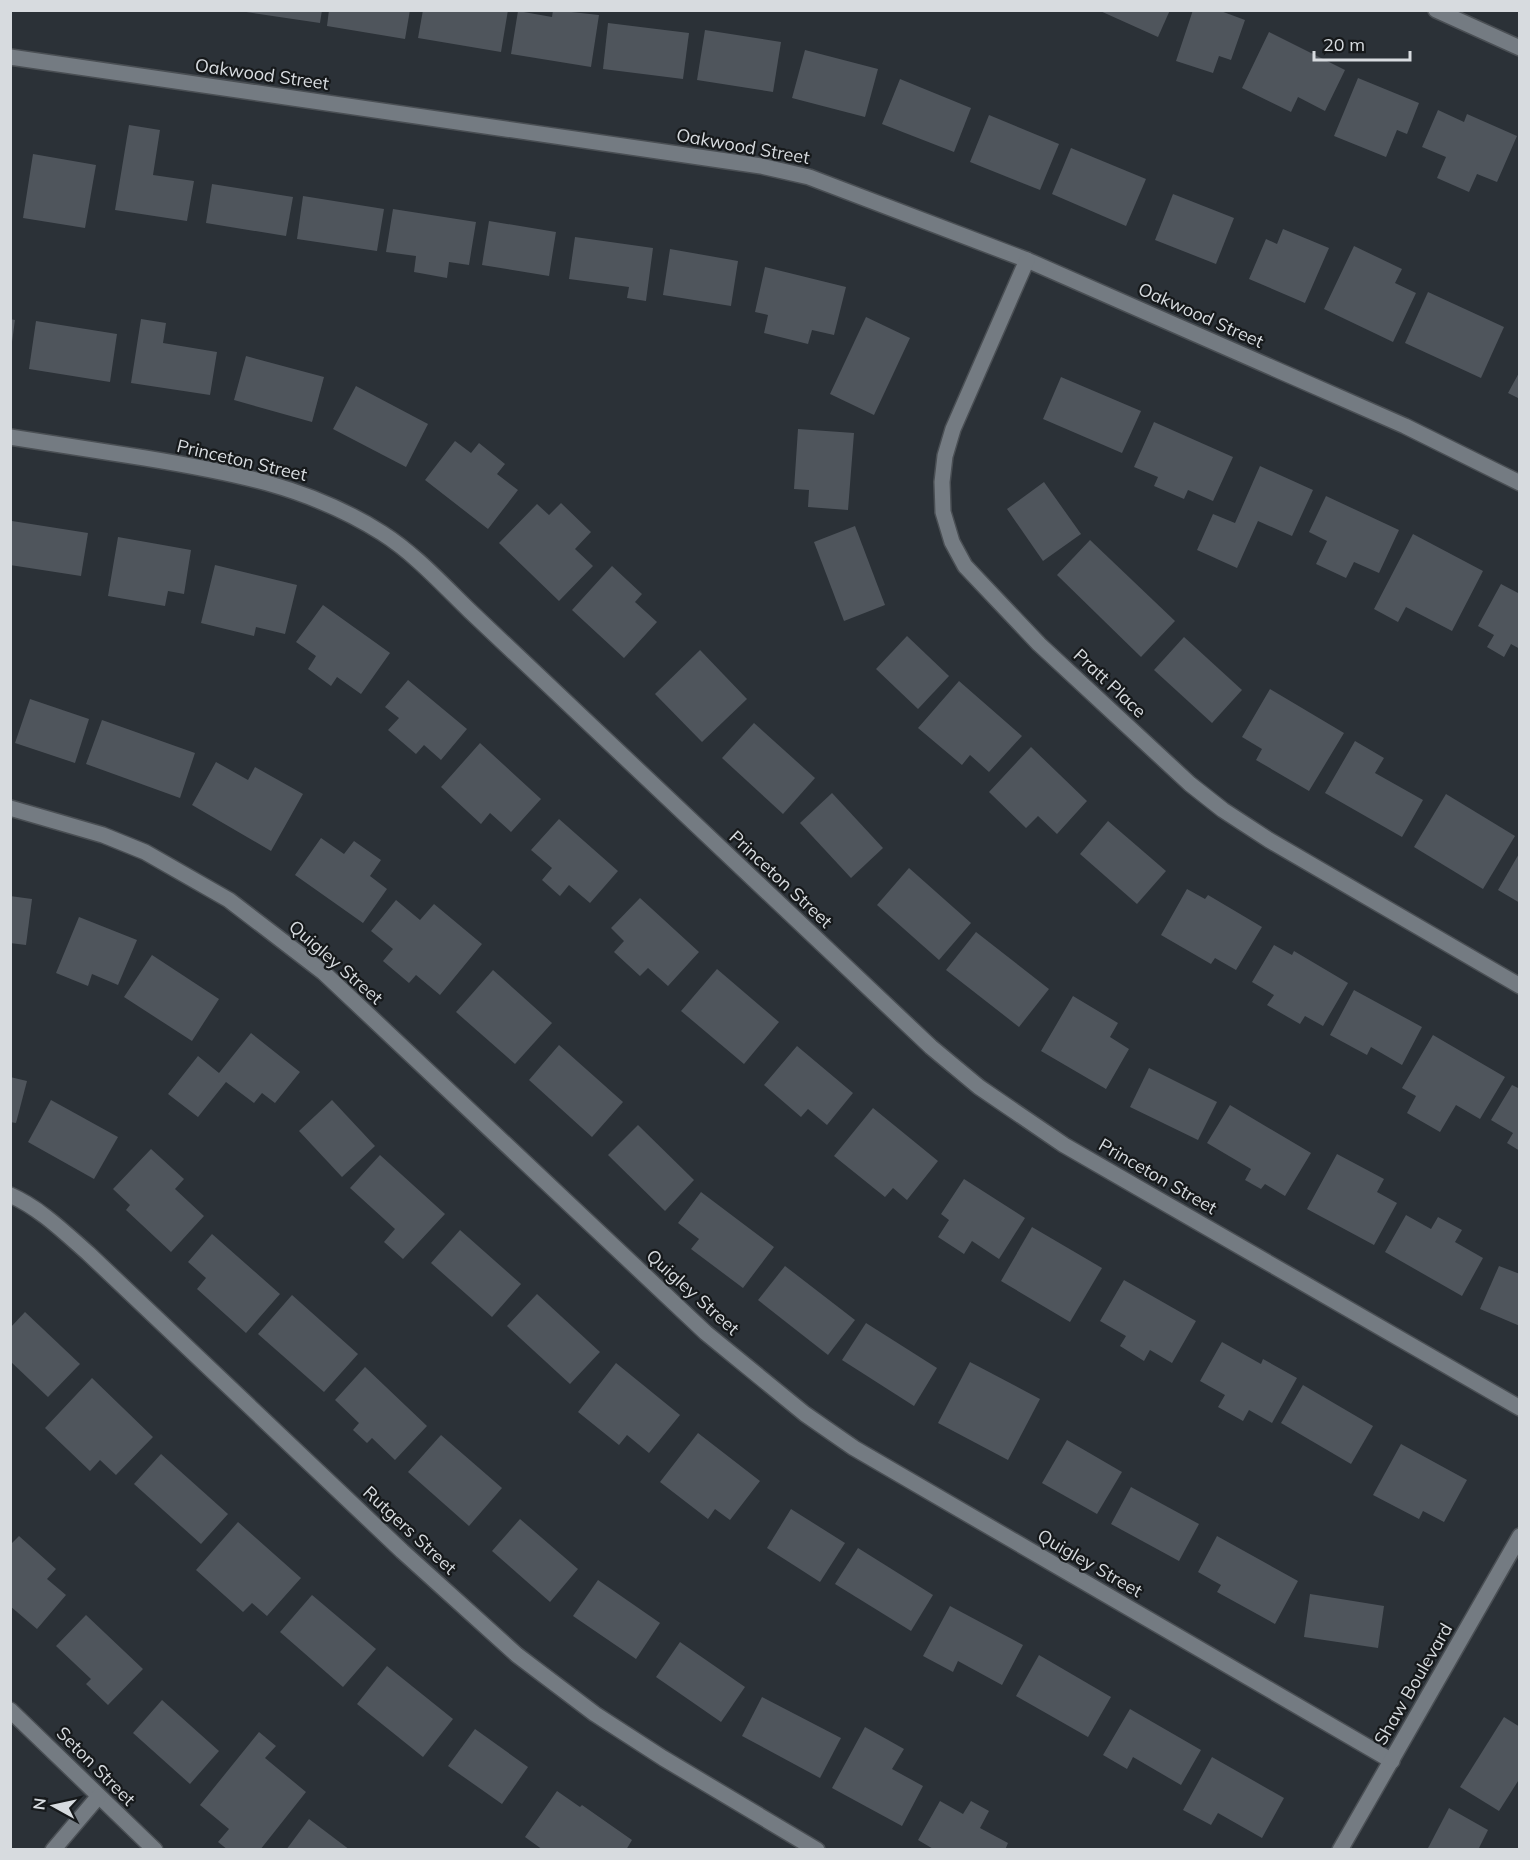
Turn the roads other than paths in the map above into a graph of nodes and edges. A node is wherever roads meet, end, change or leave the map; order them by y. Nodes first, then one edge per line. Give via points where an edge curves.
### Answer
1 (1436, 10) edge
2 (1520, 48) edge
3 (10, 57) edge
4 (1027, 260) junction
5 (10, 437) edge
6 (1520, 483) edge
7 (10, 808) edge
8 (1520, 986) edge
9 (10, 1195) edge
10 (1520, 1408) edge
11 (1520, 1536) edge
12 (10, 1710) edge
13 (1392, 1761) junction
14 (98, 1797) junction
15 (53, 1850) edge
16 (155, 1850) edge
17 (817, 1850) edge
18 (1340, 1850) edge

1 - 2 street
3 - 4 street, Oakwood Street via 761,166 809,177
4 - 6 street, Oakwood Street via 1405,426
4 - 8 street, Pratt Place via 953,429 945,456 943,512 965,566 1048,651 1223,810
5 - 10 street, Princeton Street via 215,469 284,486 383,533 434,576 931,1047 979,1087 1065,1145
7 - 13 street, Quigley Street via 58,820 145,852 229,900 323,972 706,1333 805,1414 854,1448
9 - 17 street, Rutgers Street via 52,1222 89,1254 517,1655 654,1752
11 - 13 street, Shaw Boulevard
12 - 14 street, Seton Street
13 - 18 street, Shaw Boulevard
14 - 15 street
14 - 16 street, Seton Street

